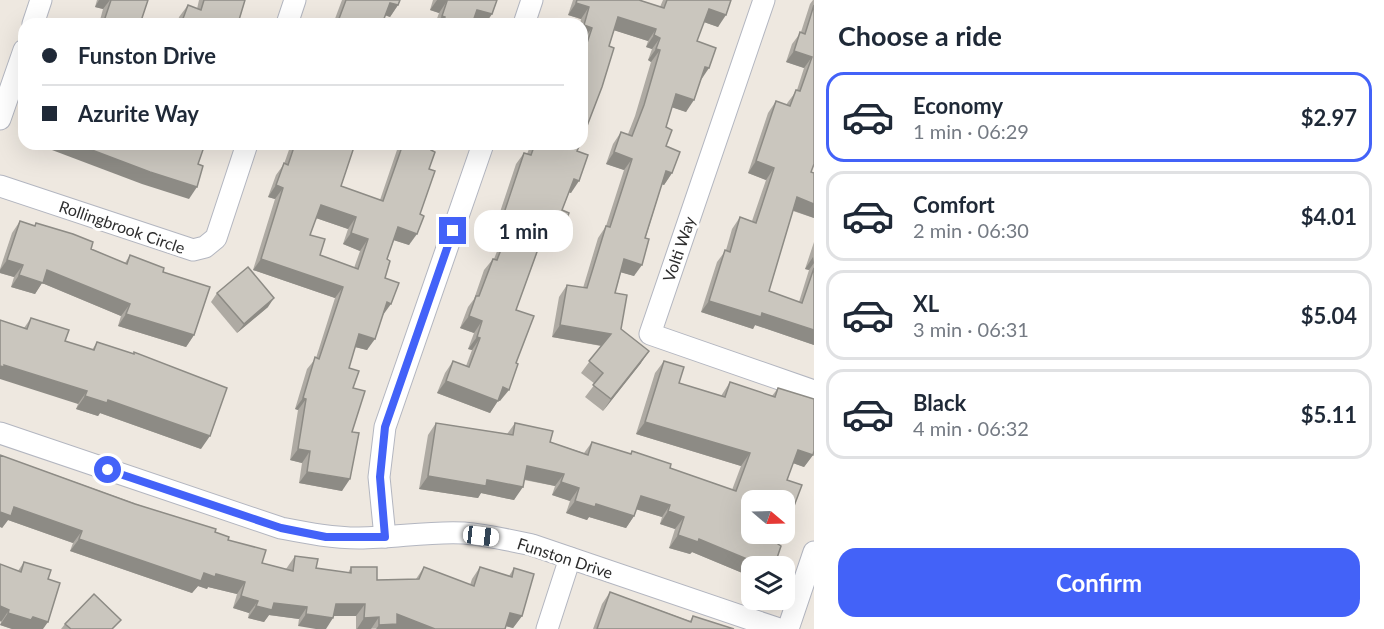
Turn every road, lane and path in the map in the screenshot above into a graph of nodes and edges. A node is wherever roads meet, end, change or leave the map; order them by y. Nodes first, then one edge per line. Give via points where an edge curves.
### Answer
1 (41, 0) edge
2 (295, 0) edge
3 (532, 0) edge
4 (764, 0) edge
5 (35, 18) edge
6 (289, 18) edge
7 (526, 18) edge
8 (18, 62) edge
9 (6, 86) edge
10 (0, 119) edge
11 (245, 150) edge
12 (481, 150) edge
13 (0, 186) edge
14 (814, 391) edge
15 (0, 433) edge
16 (385, 537) junction
17 (814, 552) edge
18 (570, 558) junction
19 (547, 629) edge
20 (779, 629) edge
21 (788, 629) edge

1 - 5 street
2 - 6 street
3 - 7 street
4 - 14 street, Volti Way via 650,334
8 - 9 street
9 - 10 street
11 - 13 street, Rollingbrook Circle via 216,238 205,247 192,250
12 - 16 street via 385,427 380,477
15 - 16 street, Funston Drive via 281,528 326,537
16 - 18 street, Funston Drive via 464,533 532,545
17 - 21 street
18 - 19 street
18 - 20 street, Funston Drive

